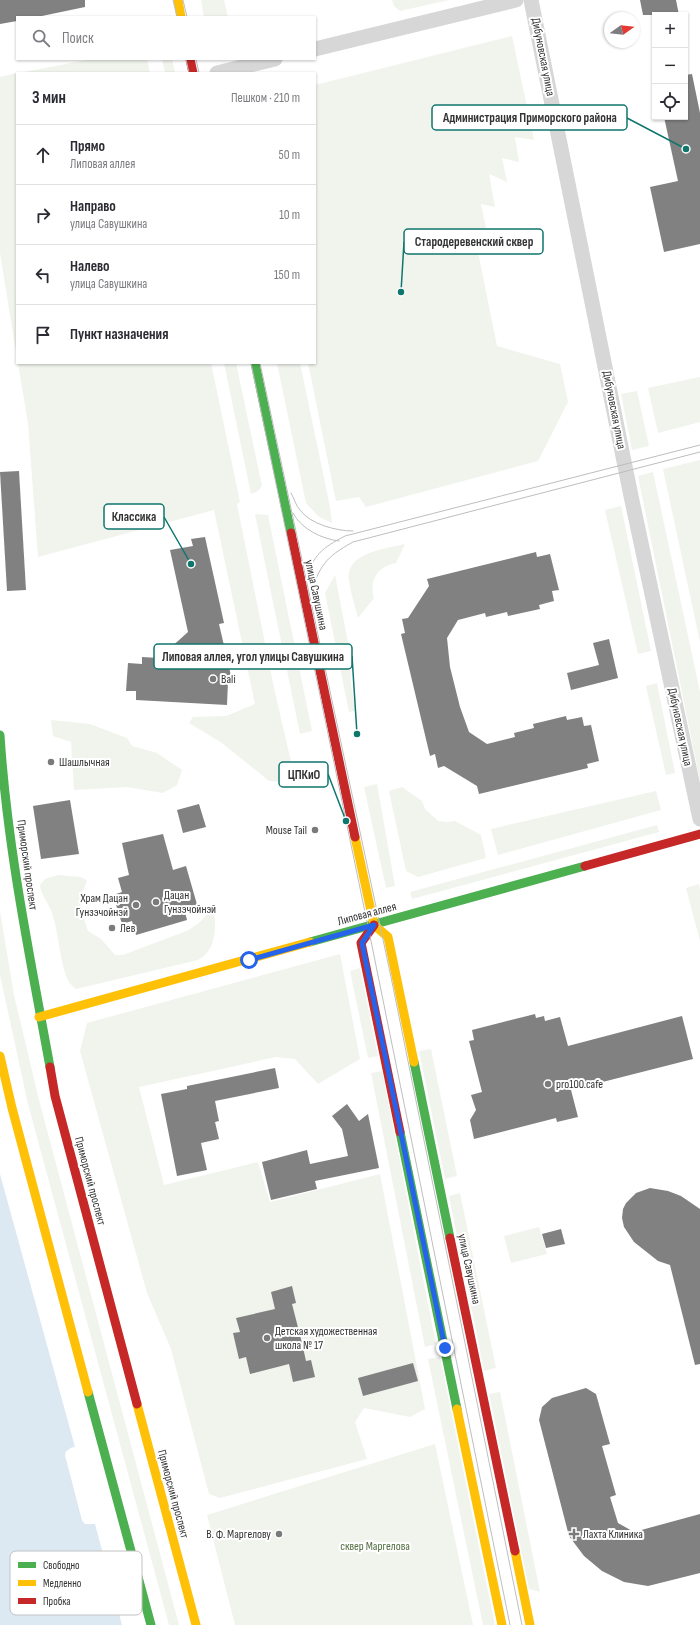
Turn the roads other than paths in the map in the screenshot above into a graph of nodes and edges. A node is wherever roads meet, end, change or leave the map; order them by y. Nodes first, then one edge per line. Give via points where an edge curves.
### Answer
1 (178, 0) edge
2 (516, 0) edge
3 (531, 0) edge
4 (182, 16) edge
5 (316, 49) edge
6 (190, 60) edge
7 (271, 60) edge
8 (193, 72) edge
9 (221, 72) edge
10 (255, 364) edge
11 (0, 735) edge
12 (700, 819) edge
13 (700, 834) edge
14 (374, 925) junction
15 (39, 1017) junction
16 (0, 1056) edge
17 (131, 1551) edge
18 (142, 1592) edge
19 (151, 1625) edge
20 (196, 1625) edge
21 (502, 1625) edge
22 (530, 1625) edge

1 - 4 main road
2 - 5 street
3 - 12 street, Дибуновская улица via 631,496
6 - 8 main road
7 - 9 street
10 - 14 main road, улица Савушкина
11 - 15 main road, Приморский проспект via 3,782
13 - 14 main road, Липовая аллея
14 - 15 main road, Липовая аллея
14 - 21 main road via 362,943
14 - 22 main road, улица Савушкина via 388,937
15 - 20 main road, Приморский проспект via 57,1104
16 - 17 main road
18 - 19 main road

